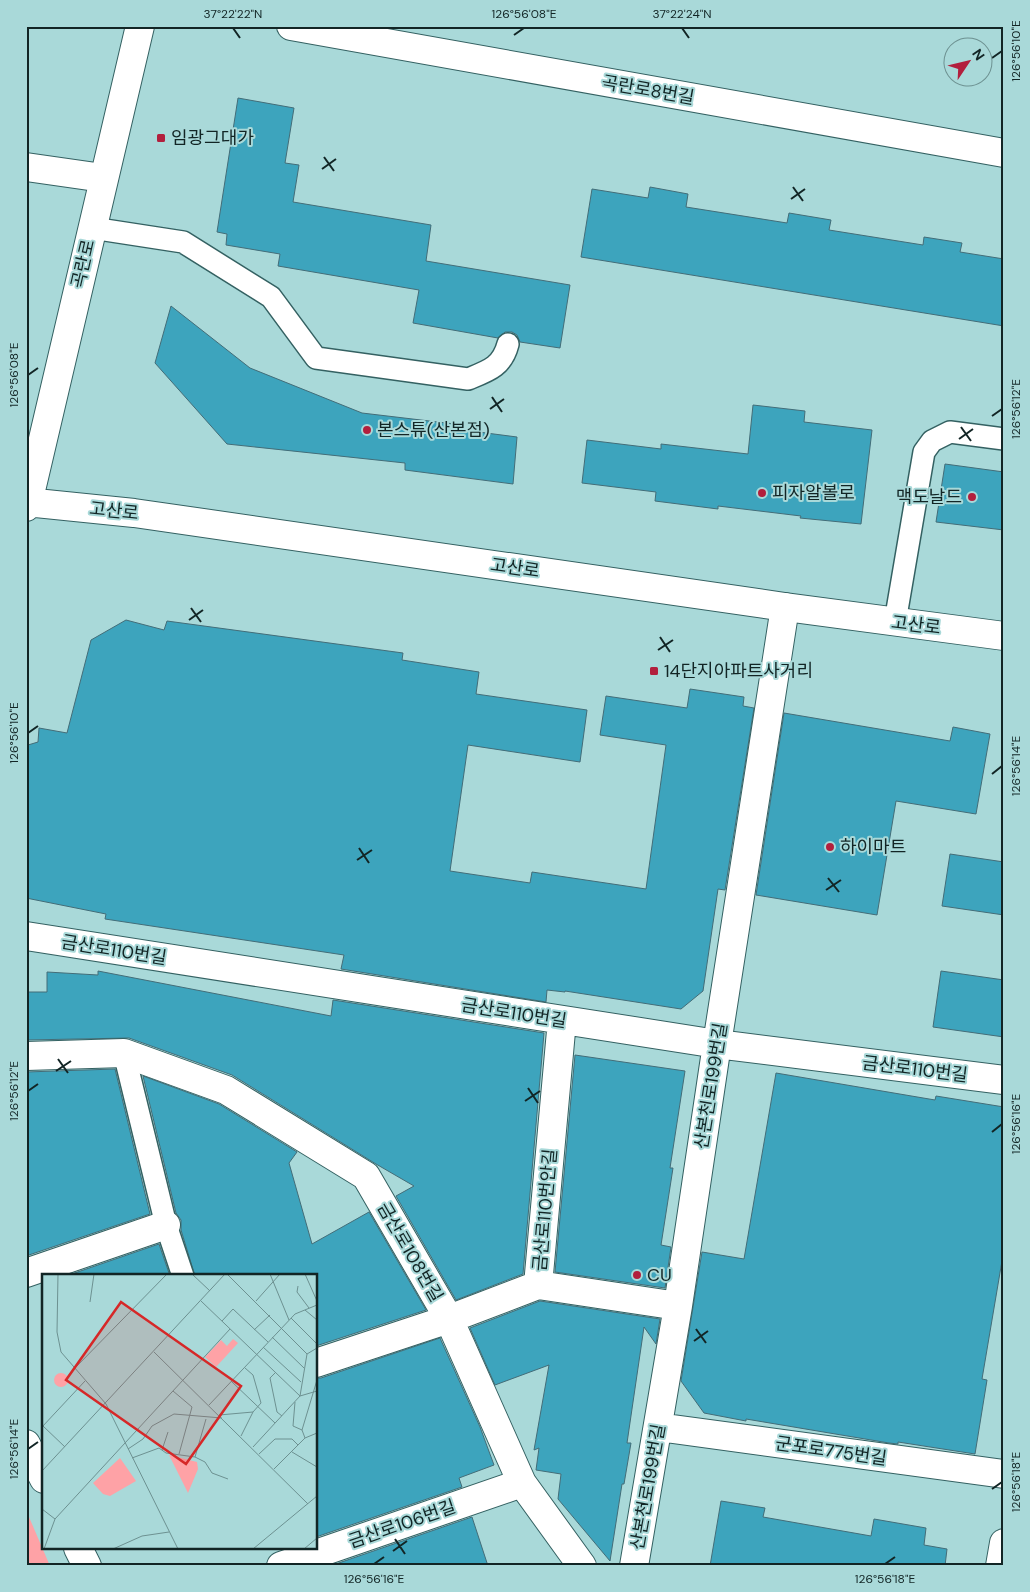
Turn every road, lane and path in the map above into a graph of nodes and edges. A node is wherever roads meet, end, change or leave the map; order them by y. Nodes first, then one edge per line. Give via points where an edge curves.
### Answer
1 (140, 26) edge
2 (291, 26) edge
3 (1004, 153) edge
4 (26, 167) edge
5 (103, 178) junction
6 (92, 228) junction
7 (508, 344) dead end
8 (1004, 439) edge
9 (27, 504) edge
10 (785, 607) junction
11 (895, 622) junction
12 (1004, 636) edge
13 (26, 936) edge
14 (562, 1020) junction
15 (717, 1044) junction
16 (124, 1053) junction
17 (26, 1056) edge
18 (1004, 1080) edge
19 (166, 1226) junction
20 (26, 1273) edge
21 (182, 1274) edge
22 (538, 1285) junction
23 (678, 1306) junction
24 (449, 1319) junction
25 (318, 1362) edge
26 (658, 1427) junction
27 (1004, 1474) edge
28 (522, 1482) junction
29 (1004, 1542) edge
30 (318, 1548) edge
31 (79, 1550) edge
32 (312, 1550) edge
33 (281, 1560) edge
34 (87, 1566) edge
35 (582, 1566) edge
36 (634, 1566) edge
37 (1000, 1566) edge

1 - 5 street, 곡란로
2 - 3 street, 곡란로8번길
4 - 5 street
5 - 6 street, 곡란로
6 - 7 lane via 183,242 271,297 316,358 468,379 499,363
6 - 9 street, 곡란로
8 - 11 lane via 950,432 932,441 924,452
9 - 10 street, 고산로 via 134,512
10 - 11 street, 고산로
10 - 15 street, 산본천로199번길
11 - 12 street, 고산로
13 - 14 street, 금산로110번길
14 - 15 street, 금산로110번길
14 - 22 street, 금산로110번안길
15 - 18 street, 금산로110번길
15 - 23 street, 산본천로199번길
16 - 17 street, 금산로108번길
16 - 19 lane
16 - 24 street, 금산로108번길 via 226,1090 366,1176
19 - 20 street
19 - 21 lane
22 - 23 street
22 - 24 street, 금산로110번안길
23 - 26 street, 산본천로199번길
24 - 25 street, 금산로110번안길
24 - 28 street, 금산로108번길
26 - 27 street, 군포로775번길
26 - 36 street, 산본천로199번길
28 - 30 street, 금산로106번길
28 - 35 street, 금산로108번길
29 - 37 street
31 - 34 street
32 - 33 street, 금산로106번길

